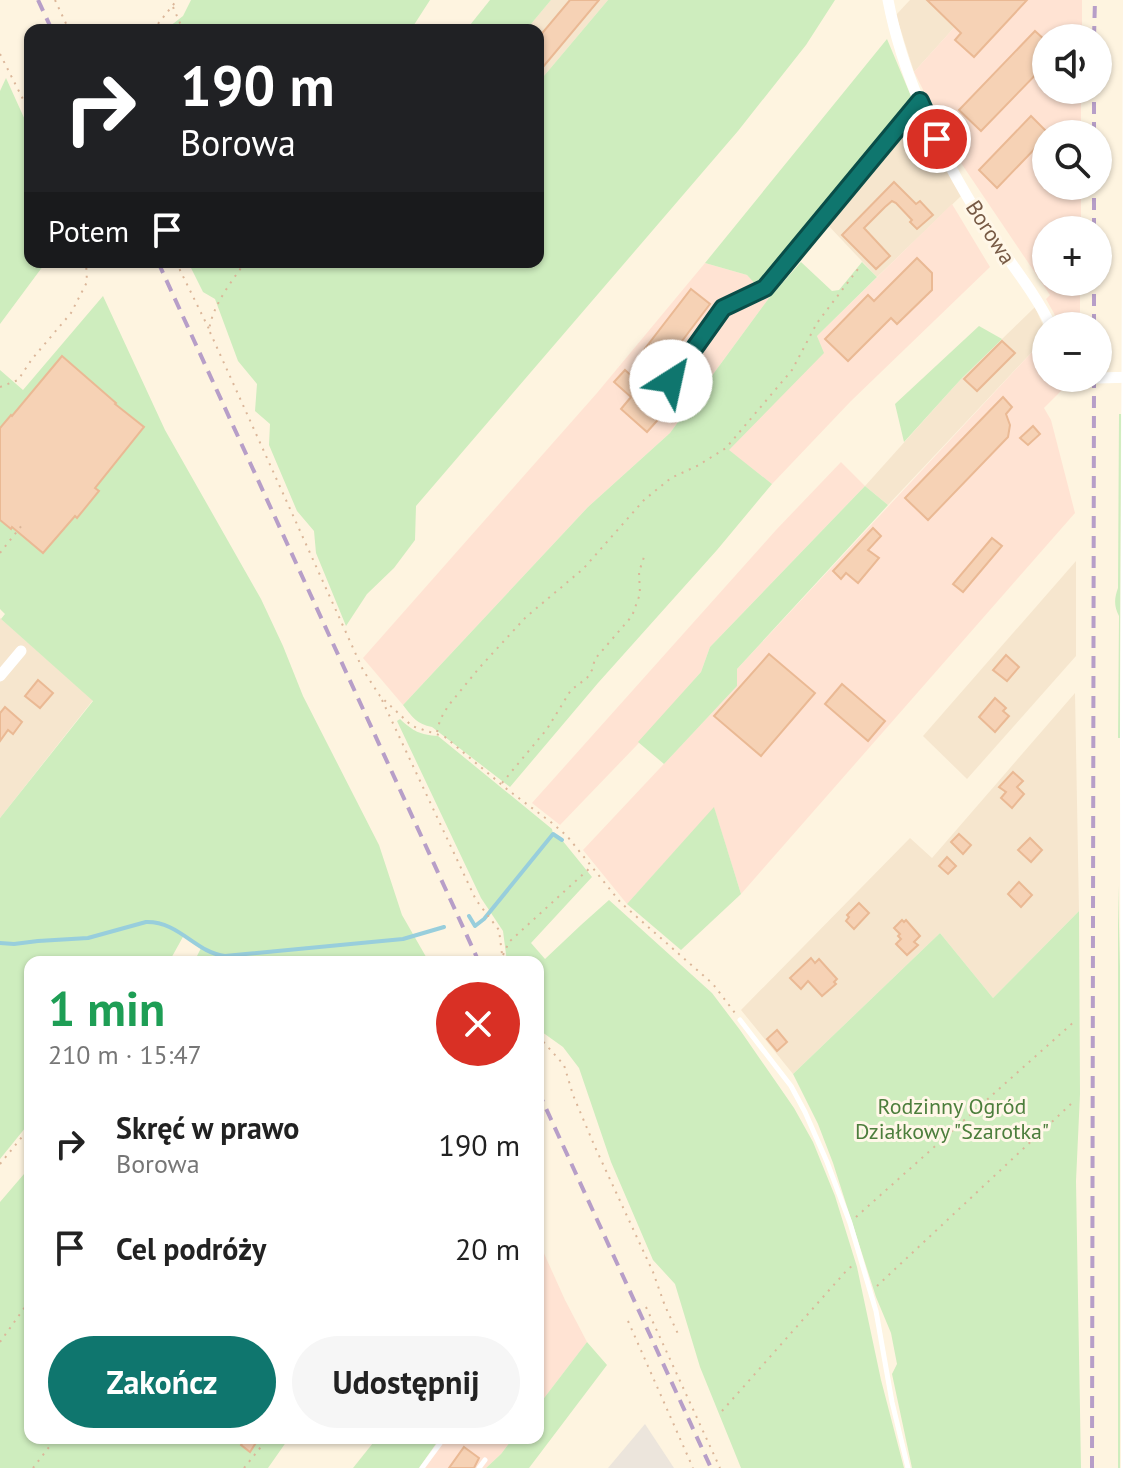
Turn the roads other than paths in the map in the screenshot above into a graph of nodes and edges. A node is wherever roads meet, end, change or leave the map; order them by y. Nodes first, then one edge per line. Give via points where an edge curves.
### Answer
1 (888, 0) edge
2 (1131, 0) edge
3 (920, 101) junction
4 (1044, 312) edge
5 (1133, 377) edge
6 (1112, 378) edge
7 (671, 381) dead end
8 (21, 651) dead end
9 (0, 676) edge
10 (740, 1020) road end
11 (1134, 1231) edge
12 (440, 1444) edge
13 (485, 1460) dead end
14 (422, 1468) edge
15 (479, 1468) edge
16 (908, 1468) edge
17 (1129, 1468) edge

1 - 3 street, Borowa via 896,39
2 - 5 main road
3 - 4 street, Borowa via 984,224
3 - 7 lane via 765,288 723,308
5 - 6 street
5 - 11 main road
8 - 9 street
10 - 16 lane via 791,1086 850,1223 876,1311
11 - 17 main road
12 - 14 lane
13 - 15 lane

